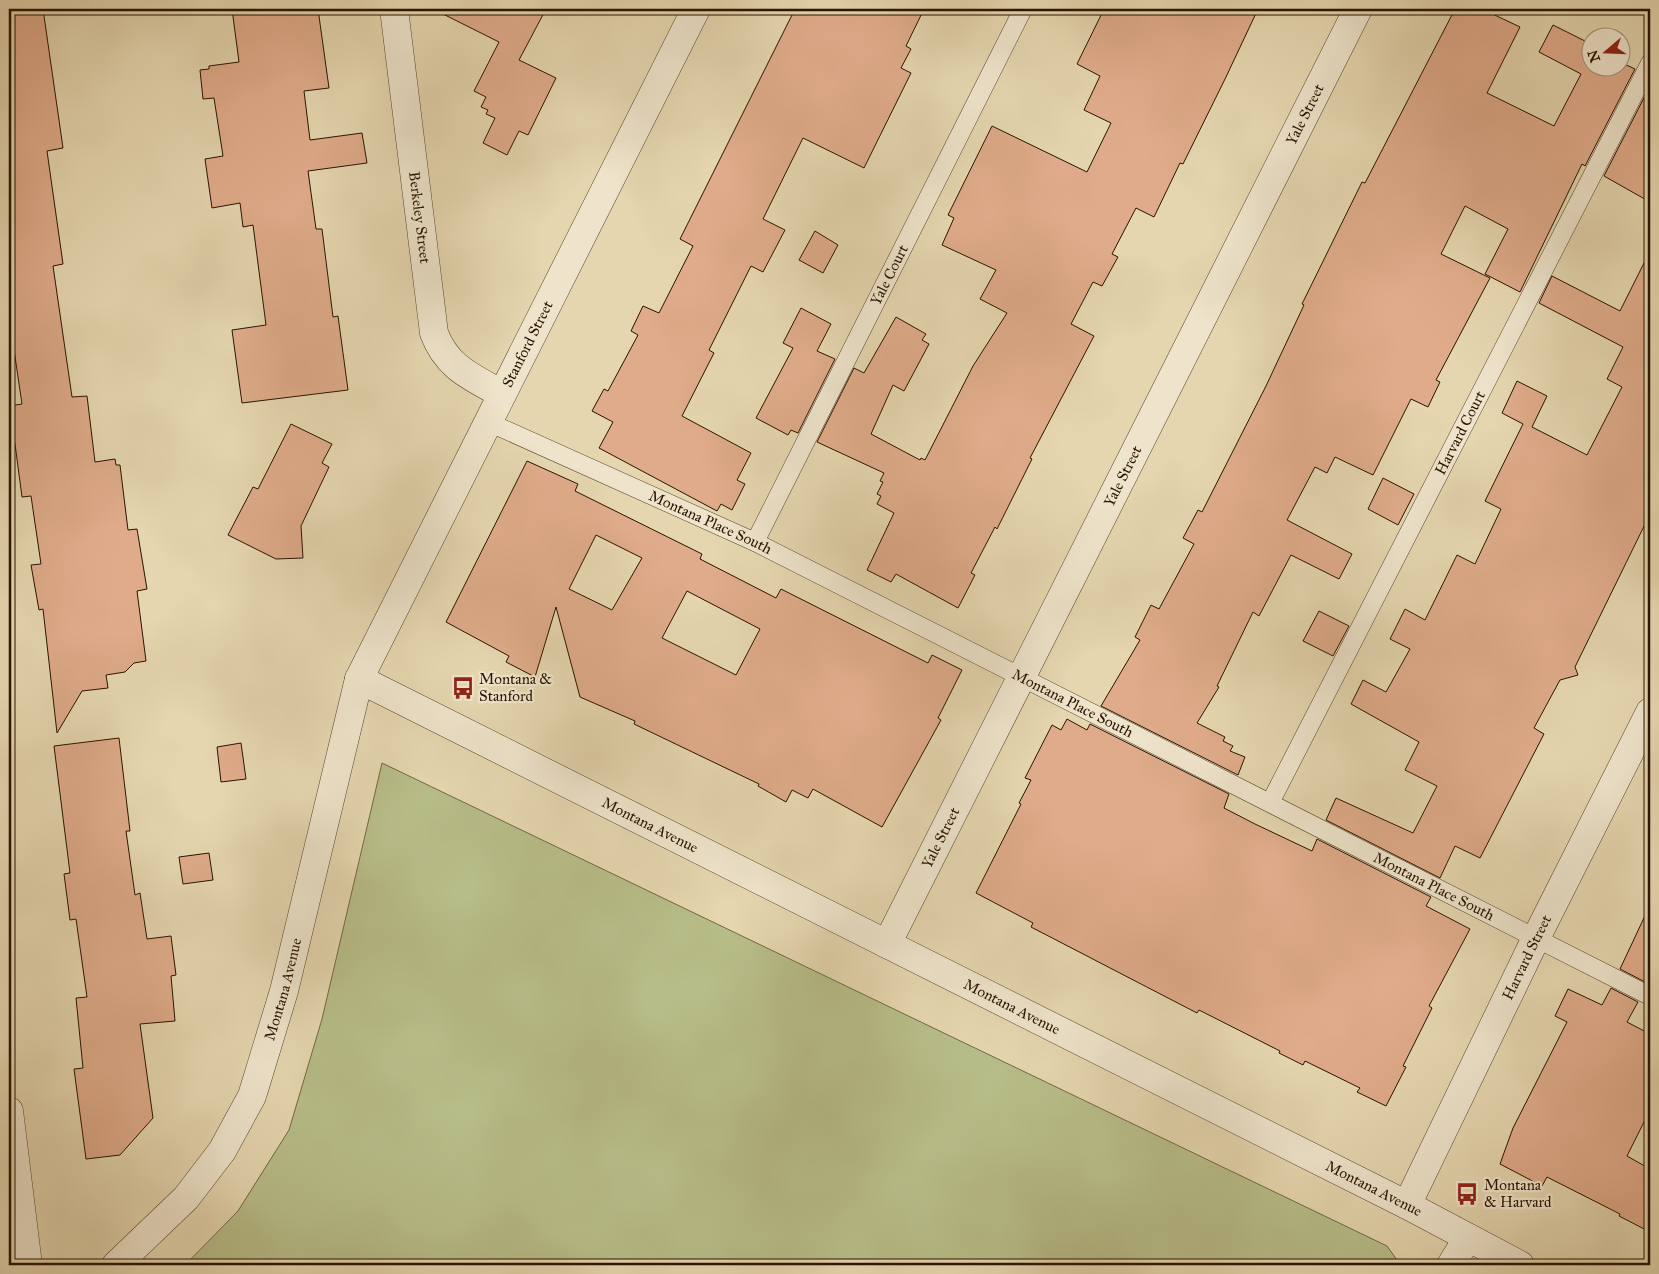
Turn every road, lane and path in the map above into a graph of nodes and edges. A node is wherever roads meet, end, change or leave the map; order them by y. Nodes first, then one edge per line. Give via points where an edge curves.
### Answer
1 (696, 9) edge
2 (1023, 9) edge
3 (1358, 9) edge
4 (396, 12) edge
5 (1650, 63) edge
6 (502, 394) junction
7 (488, 422) junction
8 (755, 542) junction
9 (1021, 677) junction
10 (359, 679) junction
11 (1650, 712) edge
12 (1270, 803) junction
13 (1536, 938) junction
14 (887, 944) junction
15 (1650, 996) edge
16 (9, 1111) edge
17 (1407, 1205) junction
18 (1467, 1239) junction
19 (28, 1265) edge
20 (116, 1265) edge
21 (1451, 1265) edge
22 (1520, 1265) edge

1 - 6 street, Stanford Street
2 - 8 lane, Yale Court
3 - 9 street, Yale Street
4 - 6 street, Berkeley Street via 434,333 440,350 458,369
5 - 12 lane, Harvard Court
6 - 7 street, Stanford Street
7 - 8 lane, Montana Place South
7 - 10 street, Stanford Street
8 - 9 lane, Montana Place South
9 - 12 lane, Montana Place South
9 - 14 street, Yale Street
10 - 14 street, Montana Avenue
10 - 20 street, Montana Avenue via 284,991 252,1096 222,1150 186,1198
11 - 13 street, Harvard Street
12 - 13 lane, Montana Place South
13 - 15 lane, Montana Place South
13 - 17 street, Harvard Street
14 - 17 street, Montana Avenue
16 - 19 street
17 - 18 street, Montana Avenue
18 - 21 street
18 - 22 street, Montana Avenue

